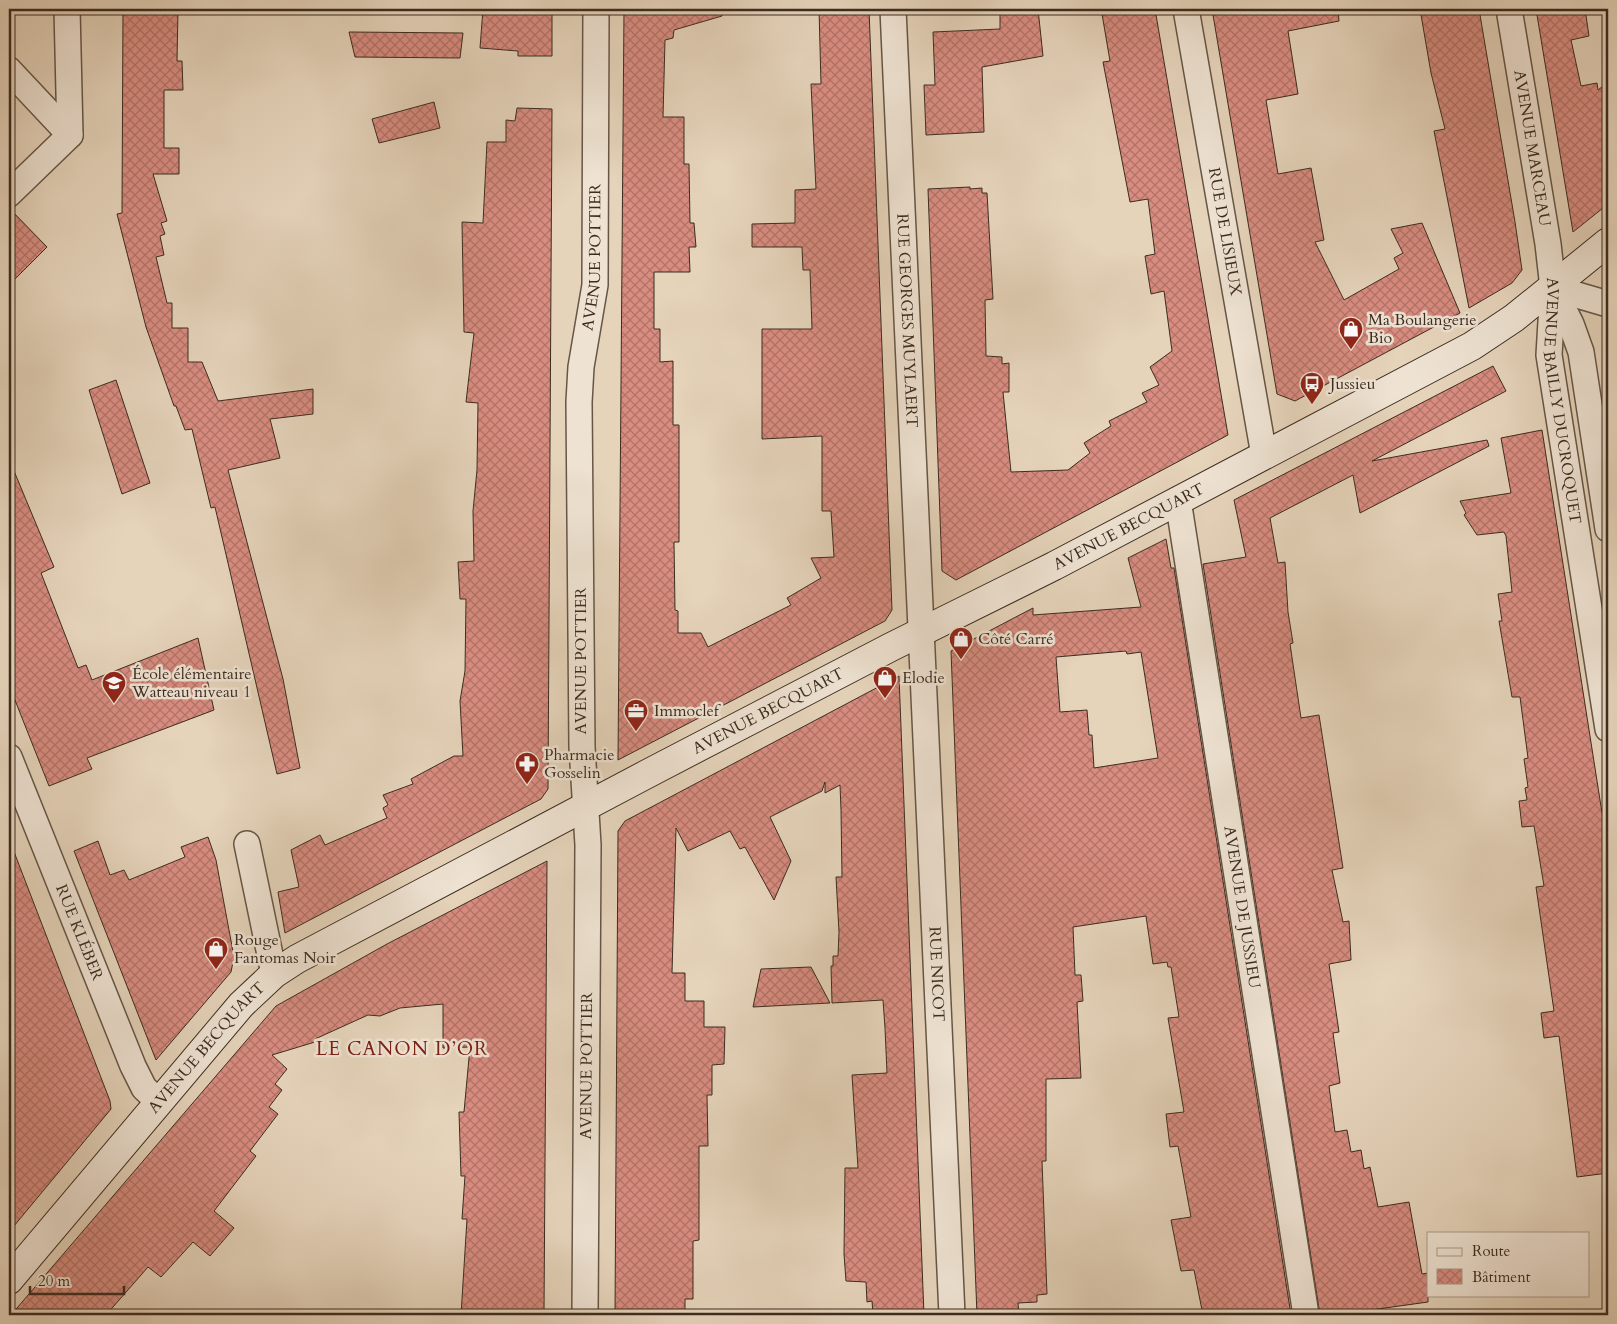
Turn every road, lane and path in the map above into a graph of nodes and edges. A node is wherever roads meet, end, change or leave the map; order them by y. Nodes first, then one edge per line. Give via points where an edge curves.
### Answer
1 (67, 9) edge
2 (596, 9) edge
3 (893, 9) edge
4 (1186, 9) edge
5 (1509, 9) edge
6 (9, 70) edge
7 (70, 135) junction
8 (9, 194) edge
9 (1608, 242) edge
10 (1553, 288) junction
11 (1608, 304) edge
12 (1264, 455) junction
13 (1178, 500) junction
14 (1608, 529) edge
15 (920, 633) junction
16 (1608, 729) edge
17 (9, 757) edge
18 (586, 808) junction
19 (247, 844) dead end
20 (274, 974) junction
21 (159, 1102) junction
22 (9, 1280) edge
23 (585, 1315) edge
24 (952, 1315) edge
25 (1306, 1315) edge

1 - 7 street
2 - 18 street, AVENUE POTTIER via 595,285 582,359 579,402 582,755
3 - 15 street, RUE GEORGES MUYLAERT
4 - 12 street, RUE DE LISIEUX
5 - 10 street, AVENUE MARCEAU
6 - 7 street
7 - 8 street
9 - 10 street, AVENUE BECQUART
10 - 11 street
10 - 12 street, AVENUE BECQUART via 1472,346
10 - 14 street, AVENUE BAILLY DUCROQUET via 1581,352
10 - 16 street, AVENUE BAILLY DUCROQUET via 1549,355
12 - 13 street, AVENUE BECQUART
13 - 15 street, AVENUE BECQUART
13 - 25 street, AVENUE DE JUSSIEU
15 - 18 street, AVENUE BECQUART
15 - 24 street, RUE NICOT
17 - 21 street, RUE KLÉBER via 133,1066 144,1088
18 - 20 street, AVENUE BECQUART
18 - 23 street, AVENUE POTTIER
19 - 20 street
20 - 21 street, AVENUE BECQUART via 241,1005
21 - 22 street, AVENUE BECQUART

